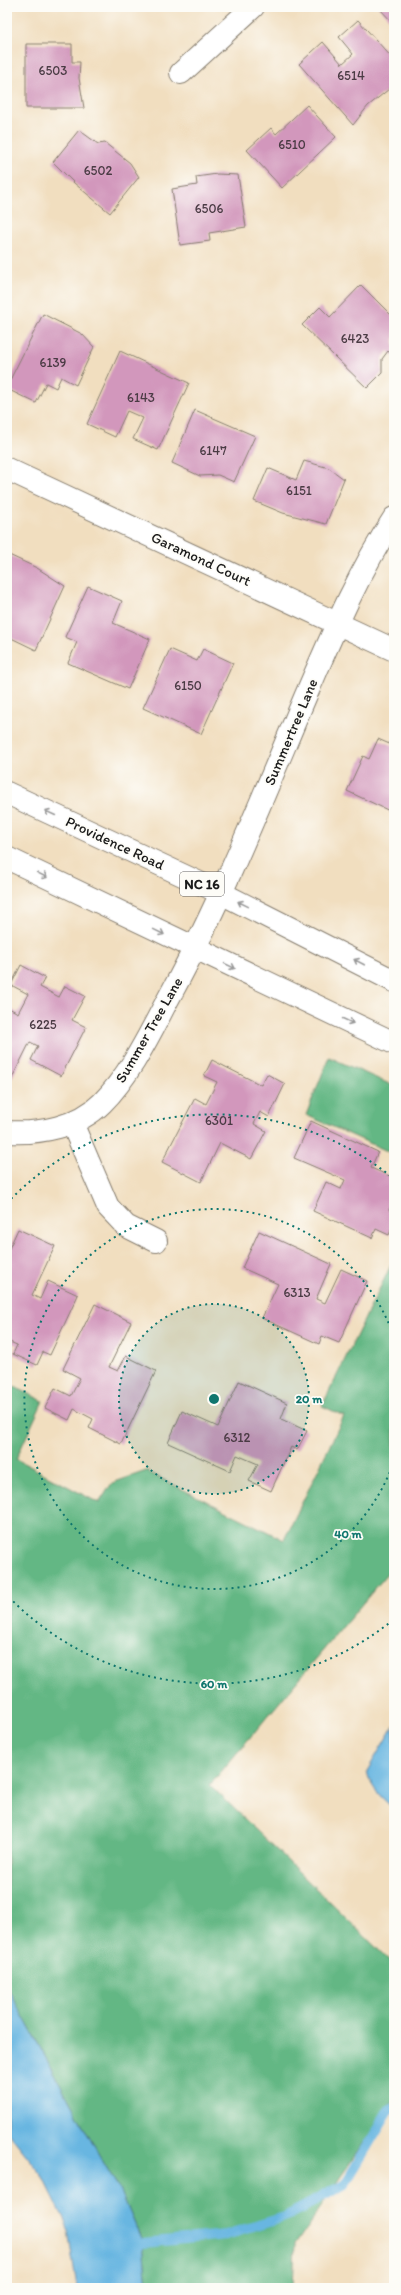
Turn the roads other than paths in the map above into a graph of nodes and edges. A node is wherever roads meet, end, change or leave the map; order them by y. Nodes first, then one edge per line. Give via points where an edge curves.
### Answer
1 (253, 7) edge
2 (181, 73) dead end
3 (7, 469) edge
4 (394, 518) edge
5 (337, 623) junction
6 (394, 650) edge
7 (7, 792) edge
8 (7, 858) edge
9 (221, 893) junction
10 (195, 949) junction
11 (394, 981) edge
12 (394, 1043) edge
13 (72, 1123) junction
14 (7, 1132) edge
15 (156, 1241) dead end

1 - 2 street
3 - 5 street, Garamond Court
4 - 5 street, Summertree Lane
5 - 6 street, Garamond Court
5 - 9 street, Summertree Lane
9 -> 7 street, Providence Road / NC 16
8 -> 10 street
9 - 10 street, Summertree Lane
11 -> 9 street, Providence Road / NC 16
10 -> 12 street
10 - 13 street, Summer Tree Lane via 120,1081 101,1104
13 - 14 street, Summer Tree Lane via 22,1133
13 - 15 street via 108,1207 126,1226

